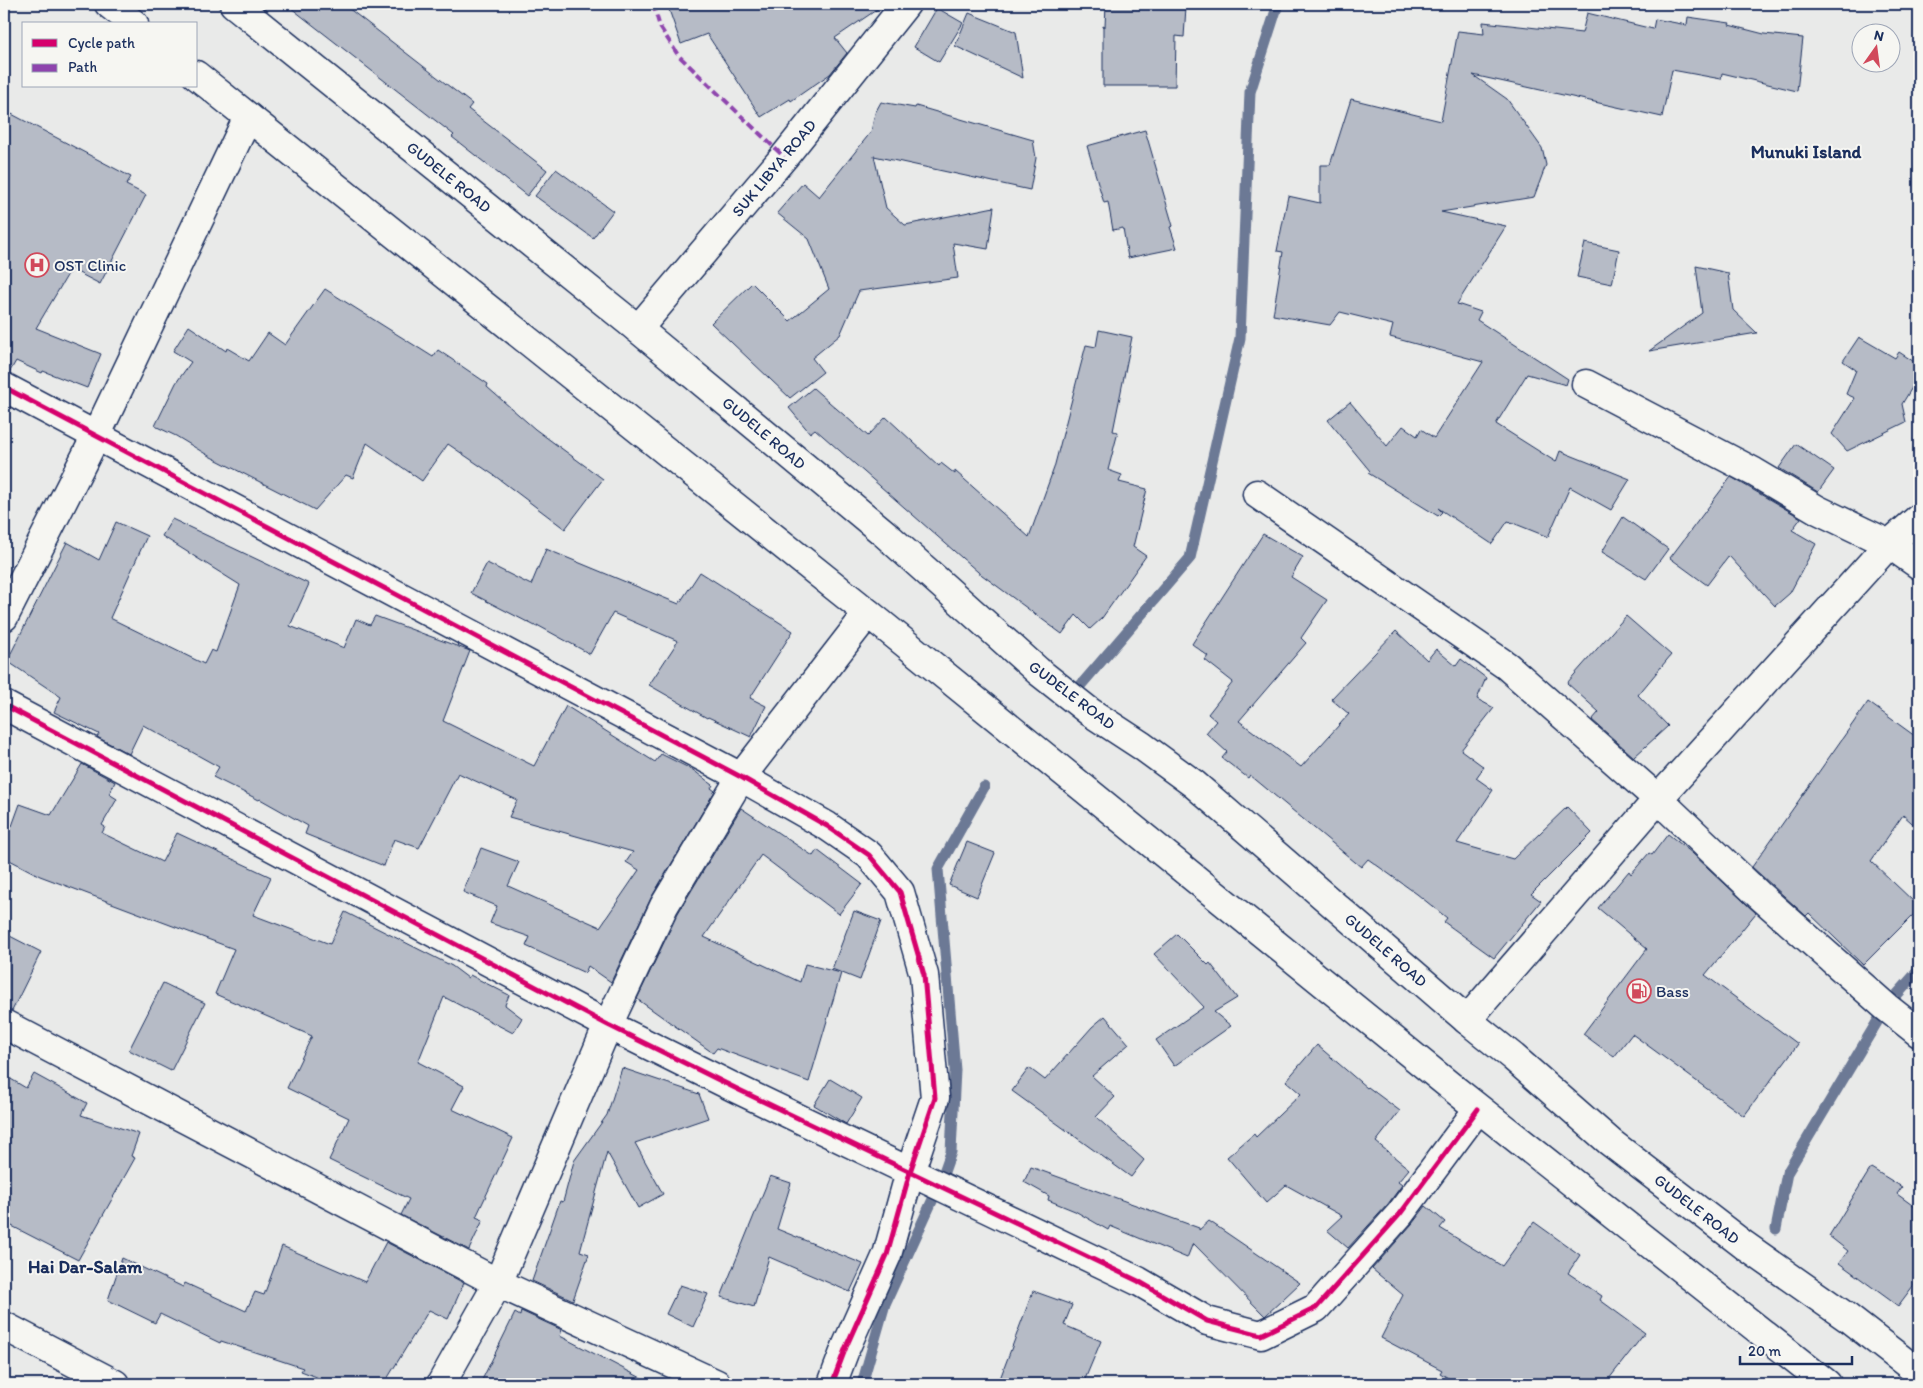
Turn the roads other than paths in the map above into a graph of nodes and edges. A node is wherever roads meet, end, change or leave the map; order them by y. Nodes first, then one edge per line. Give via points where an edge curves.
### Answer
1 (109, 4) edge
2 (234, 4) edge
3 (906, 4) edge
4 (132, 22) edge
5 (198, 77) edge
6 (248, 117) junction
7 (638, 329) junction
8 (1586, 384) dead end
9 (4, 387) edge
10 (96, 436) junction
11 (1257, 494) dead end
12 (1919, 518) edge
13 (1889, 544) junction
14 (1919, 565) edge
15 (868, 613) junction
16 (4, 617) edge
17 (4, 705) edge
18 (741, 778) junction
19 (1658, 799) junction
20 (1467, 1020) junction
21 (4, 1024) edge
22 (608, 1025) junction
23 (1919, 1033) edge
24 (1478, 1109) junction
25 (910, 1172) junction
26 (498, 1283) junction
27 (4, 1326) edge
28 (1919, 1373) edge
29 (115, 1384) edge
30 (441, 1384) edge
31 (717, 1384) edge
32 (832, 1384) edge
33 (1827, 1384) edge

1 - 4 main road
2 - 7 main road, GUDELE ROAD
3 - 7 main road, SUK LIBYA ROAD via 790,149
5 - 6 main road
6 - 10 main road
6 - 15 main road
7 - 20 main road, GUDELE ROAD via 884,534 1038,671 1090,712 1194,784
8 - 13 main road via 1754,472 1818,510
9 - 10 main road
10 - 16 main road
10 - 18 main road
11 - 19 main road via 1507,666
12 - 13 main road
13 - 14 main road
13 - 19 main road
15 - 18 main road
15 - 24 main road
17 - 22 main road
18 - 22 main road via 664,906
18 - 25 main road via 827,826 870,855 900,892 924,974 935,1098
19 - 20 main road
19 - 23 main road via 1759,894
20 - 28 main road, GUDELE ROAD via 1610,1142
21 - 26 main road
22 - 25 main road
22 - 26 main road
24 - 25 main road via 1400,1214 1316,1308 1261,1335 1207,1322 1138,1281
24 - 33 main road
25 - 32 main road via 887,1255
26 - 30 main road
26 - 31 main road
27 - 29 main road

